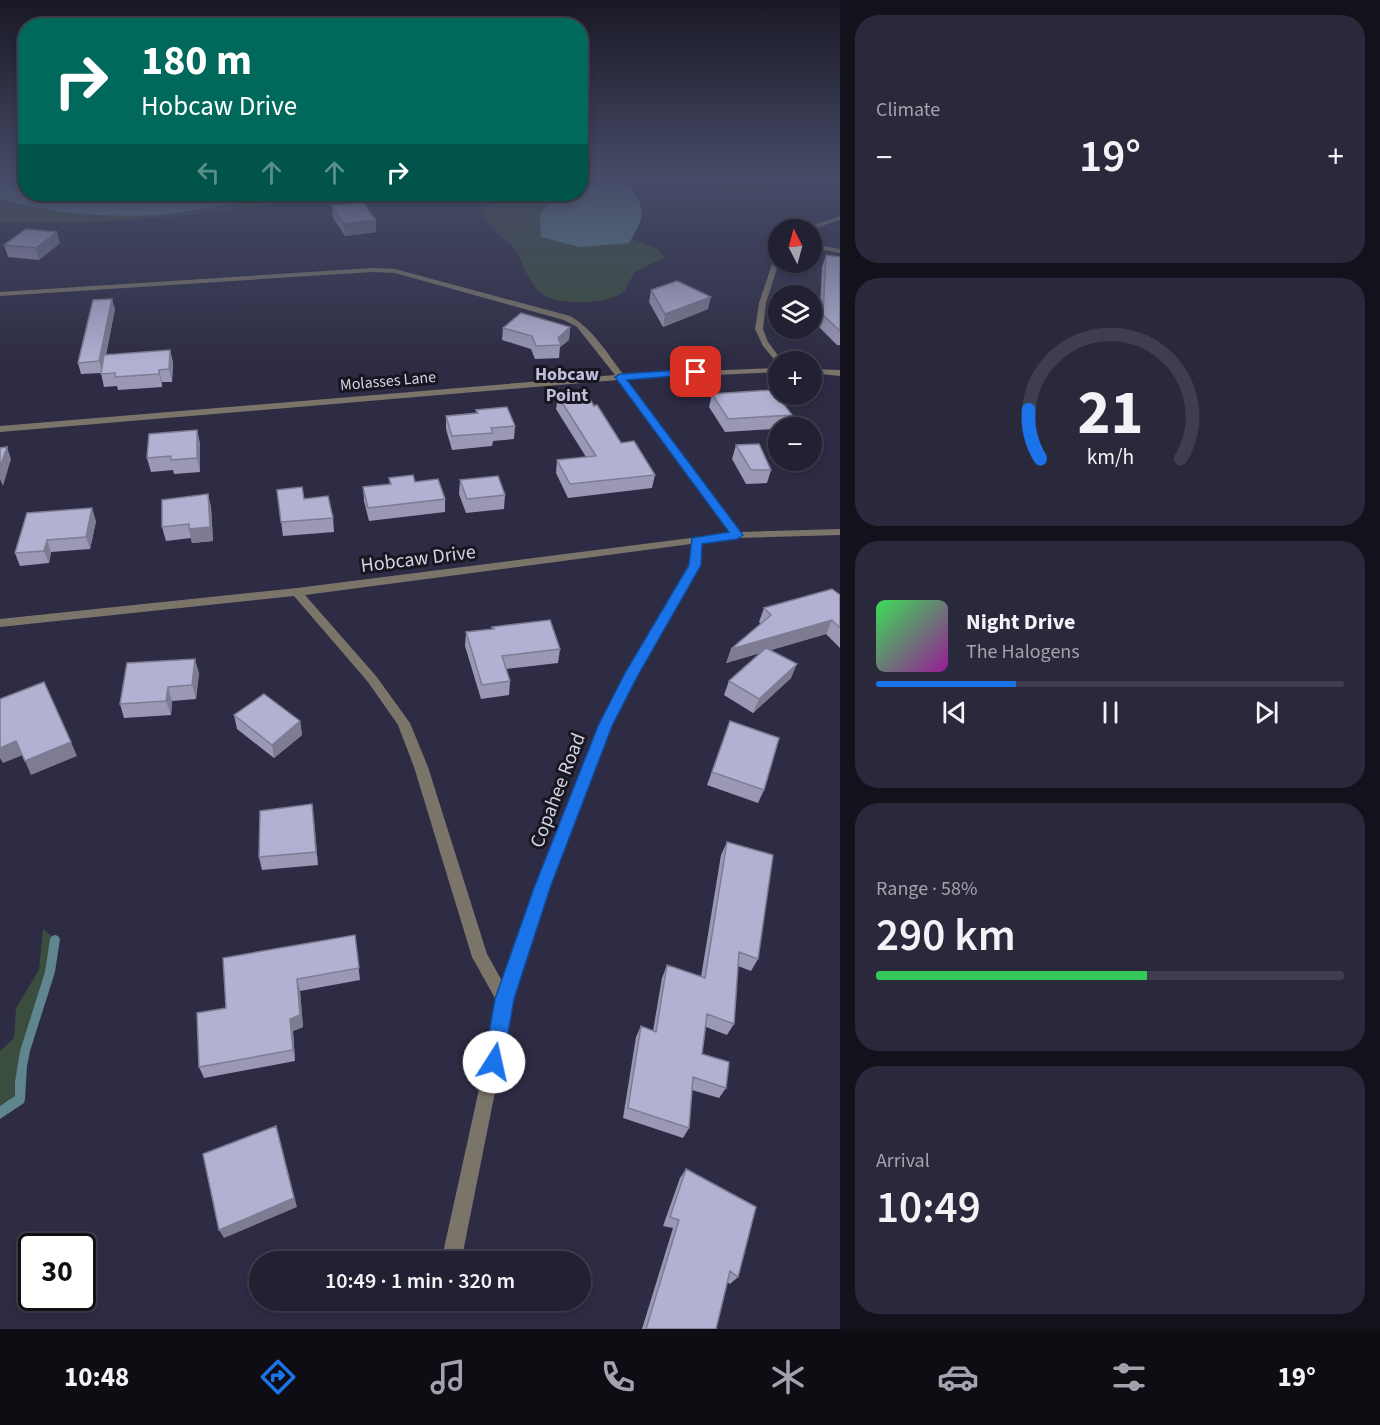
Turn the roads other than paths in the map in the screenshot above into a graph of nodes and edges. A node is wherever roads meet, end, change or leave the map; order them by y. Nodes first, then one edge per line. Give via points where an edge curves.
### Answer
1 (822, 248) edge
2 (840, 251) edge
3 (772, 273) edge
4 (0, 294) edge
5 (771, 351) edge
6 (768, 370) edge
7 (822, 372) edge
8 (840, 373) edge
9 (620, 377) junction
10 (0, 429) edge
11 (840, 532) edge
12 (737, 535) junction
13 (696, 541) junction
14 (297, 592) junction
15 (0, 623) edge
16 (17, 623) junction
17 (0, 632) edge
18 (504, 999) junction
19 (453, 1251) edge

1 - 2 street
3 - 5 street via 759,328
4 - 9 street via 318,272 394,271 567,318 590,336
6 - 9 street, Molasses Lane
7 - 8 street
9 - 10 street, Molasses Lane
9 - 12 street
11 - 12 street, Hobcaw Drive
12 - 13 street, Hobcaw Drive
13 - 14 street, Hobcaw Drive
13 - 18 street, Copahee Road via 695,565 605,726
14 - 16 street, Hobcaw Drive
14 - 18 street via 372,679 404,723 480,957
15 - 16 street, Hobcaw Drive
16 - 17 street
18 - 19 street, Copahee Road

